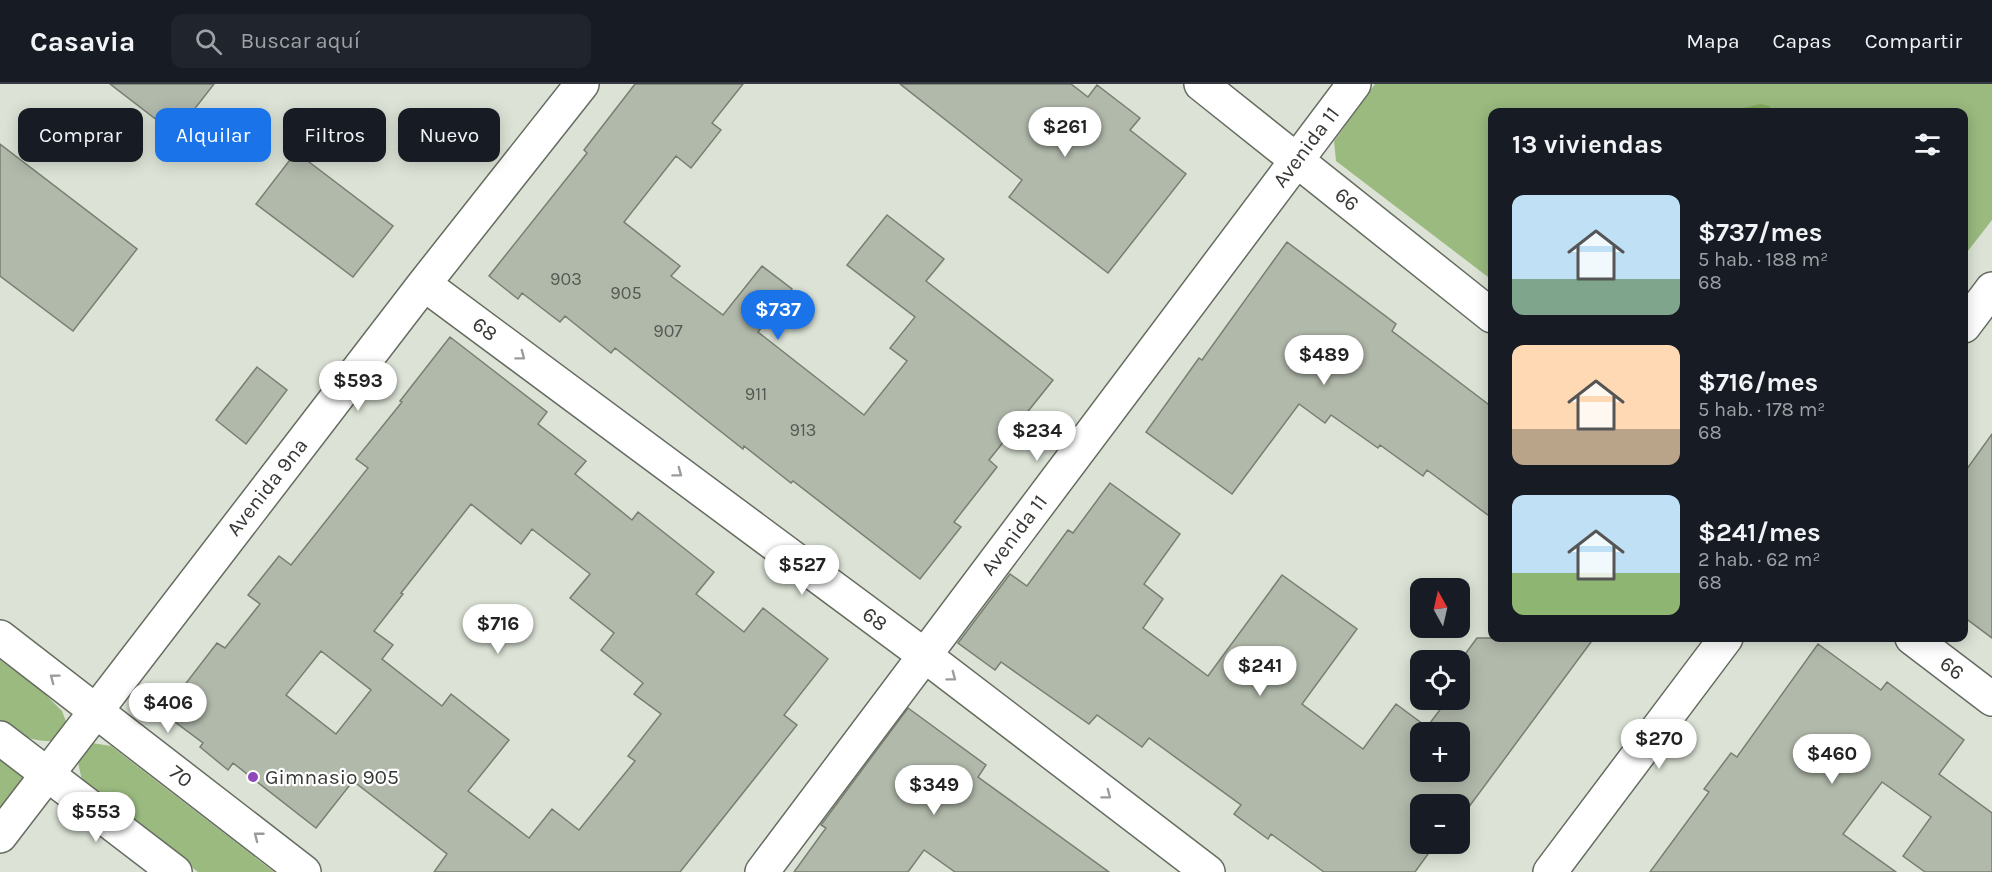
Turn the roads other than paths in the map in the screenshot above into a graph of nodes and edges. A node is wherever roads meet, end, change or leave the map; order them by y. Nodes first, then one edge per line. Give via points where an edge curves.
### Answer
1 (582, 84) edge
2 (1201, 84) edge
3 (1354, 84) edge
4 (1297, 159) junction
5 (424, 284) junction
6 (1992, 289) edge
7 (1488, 313) edge
8 (1968, 321) edge
9 (0, 637) edge
10 (1723, 642) edge
11 (1917, 642) edge
12 (924, 655) junction
13 (1992, 699) edge
14 (96, 710) junction
15 (0, 738) edge
16 (48, 774) junction
17 (0, 836) edge
18 (175, 872) edge
19 (304, 872) edge
20 (762, 872) edge
21 (1208, 872) edge
22 (1550, 872) edge

1 - 5 street, Avenida 9na
2 - 4 street, 66
3 - 4 street, Avenida 11
4 - 7 street, 66
4 - 12 street, Avenida 11
5 -> 12 street, 68
5 - 14 street, Avenida 9na
6 - 8 street
14 -> 9 street, 70
10 - 22 street
11 - 13 street, 66
12 - 20 street, Avenida 11
12 -> 21 street, 68
14 - 16 street, Avenida 9na
19 -> 14 street, 70
15 - 16 street
16 - 17 street, Avenida 9na
16 - 18 street

